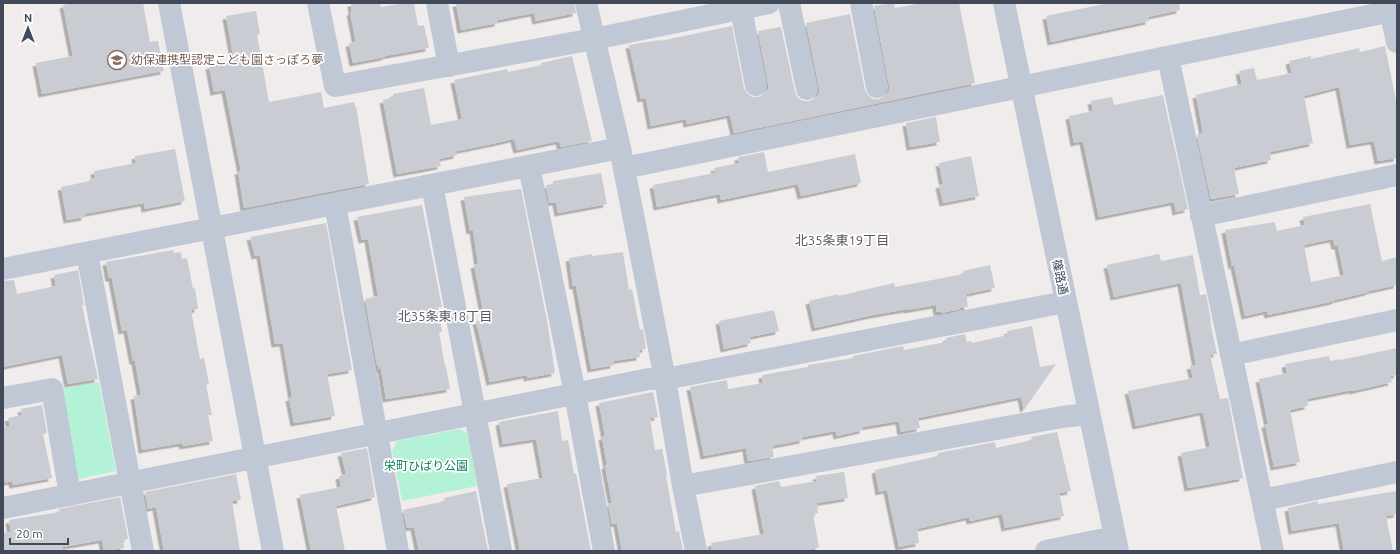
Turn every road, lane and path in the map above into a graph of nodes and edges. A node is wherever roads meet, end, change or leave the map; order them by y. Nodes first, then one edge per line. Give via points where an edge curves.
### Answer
1 (169, 3) edge
2 (318, 3) edge
3 (437, 3) edge
4 (586, 3) edge
5 (769, 3) edge
6 (789, 3) edge
7 (861, 3) edge
8 (1004, 3) edge
9 (715, 8) edge
10 (741, 9) junction
11 (1394, 11) edge
12 (594, 39) junction
13 (1397, 42) edge
14 (1168, 57) junction
15 (449, 66) junction
16 (756, 84) dead end
17 (878, 87) dead end
18 (1021, 87) junction
19 (807, 89) dead end
20 (622, 158) junction
21 (529, 166) junction
22 (1397, 175) edge
23 (432, 185) junction
24 (335, 204) junction
25 (1201, 216) junction
26 (212, 228) junction
27 (87, 253) junction
28 (3, 269) edge
29 (1065, 302) junction
30 (1397, 320) edge
31 (1231, 355) junction
32 (665, 379) junction
33 (575, 394) junction
34 (3, 398) edge
35 (475, 414) junction
36 (1089, 414) junction
37 (377, 433) junction
38 (256, 458) junction
39 (1397, 472) edge
40 (130, 483) junction
41 (683, 486) junction
42 (70, 495) junction
43 (1263, 500) junction
44 (3, 508) edge
45 (1116, 544) edge
46 (143, 551) edge
47 (274, 551) edge
48 (398, 551) edge
49 (501, 551) edge
50 (604, 551) edge
51 (696, 551) edge
52 (1046, 551) edge
53 (1273, 551) edge

1 - 26 street
2 - 15 street via 335,86
3 - 15 street
4 - 12 street
5 - 10 street
6 - 19 street
7 - 17 street
8 - 18 street, 篠路通
9 - 10 street
9 - 12 street
10 - 16 street
11 - 13 street
11 - 14 street
12 - 15 street
12 - 20 street
14 - 18 street
14 - 25 street
18 - 20 street
18 - 29 street, 篠路通
20 - 21 street
20 - 32 street
21 - 23 street
21 - 33 street
22 - 25 street
23 - 24 street
23 - 35 street
24 - 26 street
24 - 37 street
25 - 31 street
26 - 27 street
26 - 38 street
27 - 28 street
27 - 40 street
29 - 32 street
29 - 36 street, 篠路通
30 - 31 street
31 - 43 street
32 - 33 street via 649,379
32 - 41 street
33 - 35 street
33 - 50 street
34 - 42 street via 52,389
35 - 37 street
35 - 49 street
36 - 41 street
36 - 45 street, 篠路通
37 - 38 street
37 - 48 street
38 - 40 street
38 - 47 street
39 - 43 street
40 - 42 street
40 - 46 street
41 - 51 street
42 - 44 street
43 - 53 street
45 - 52 street

